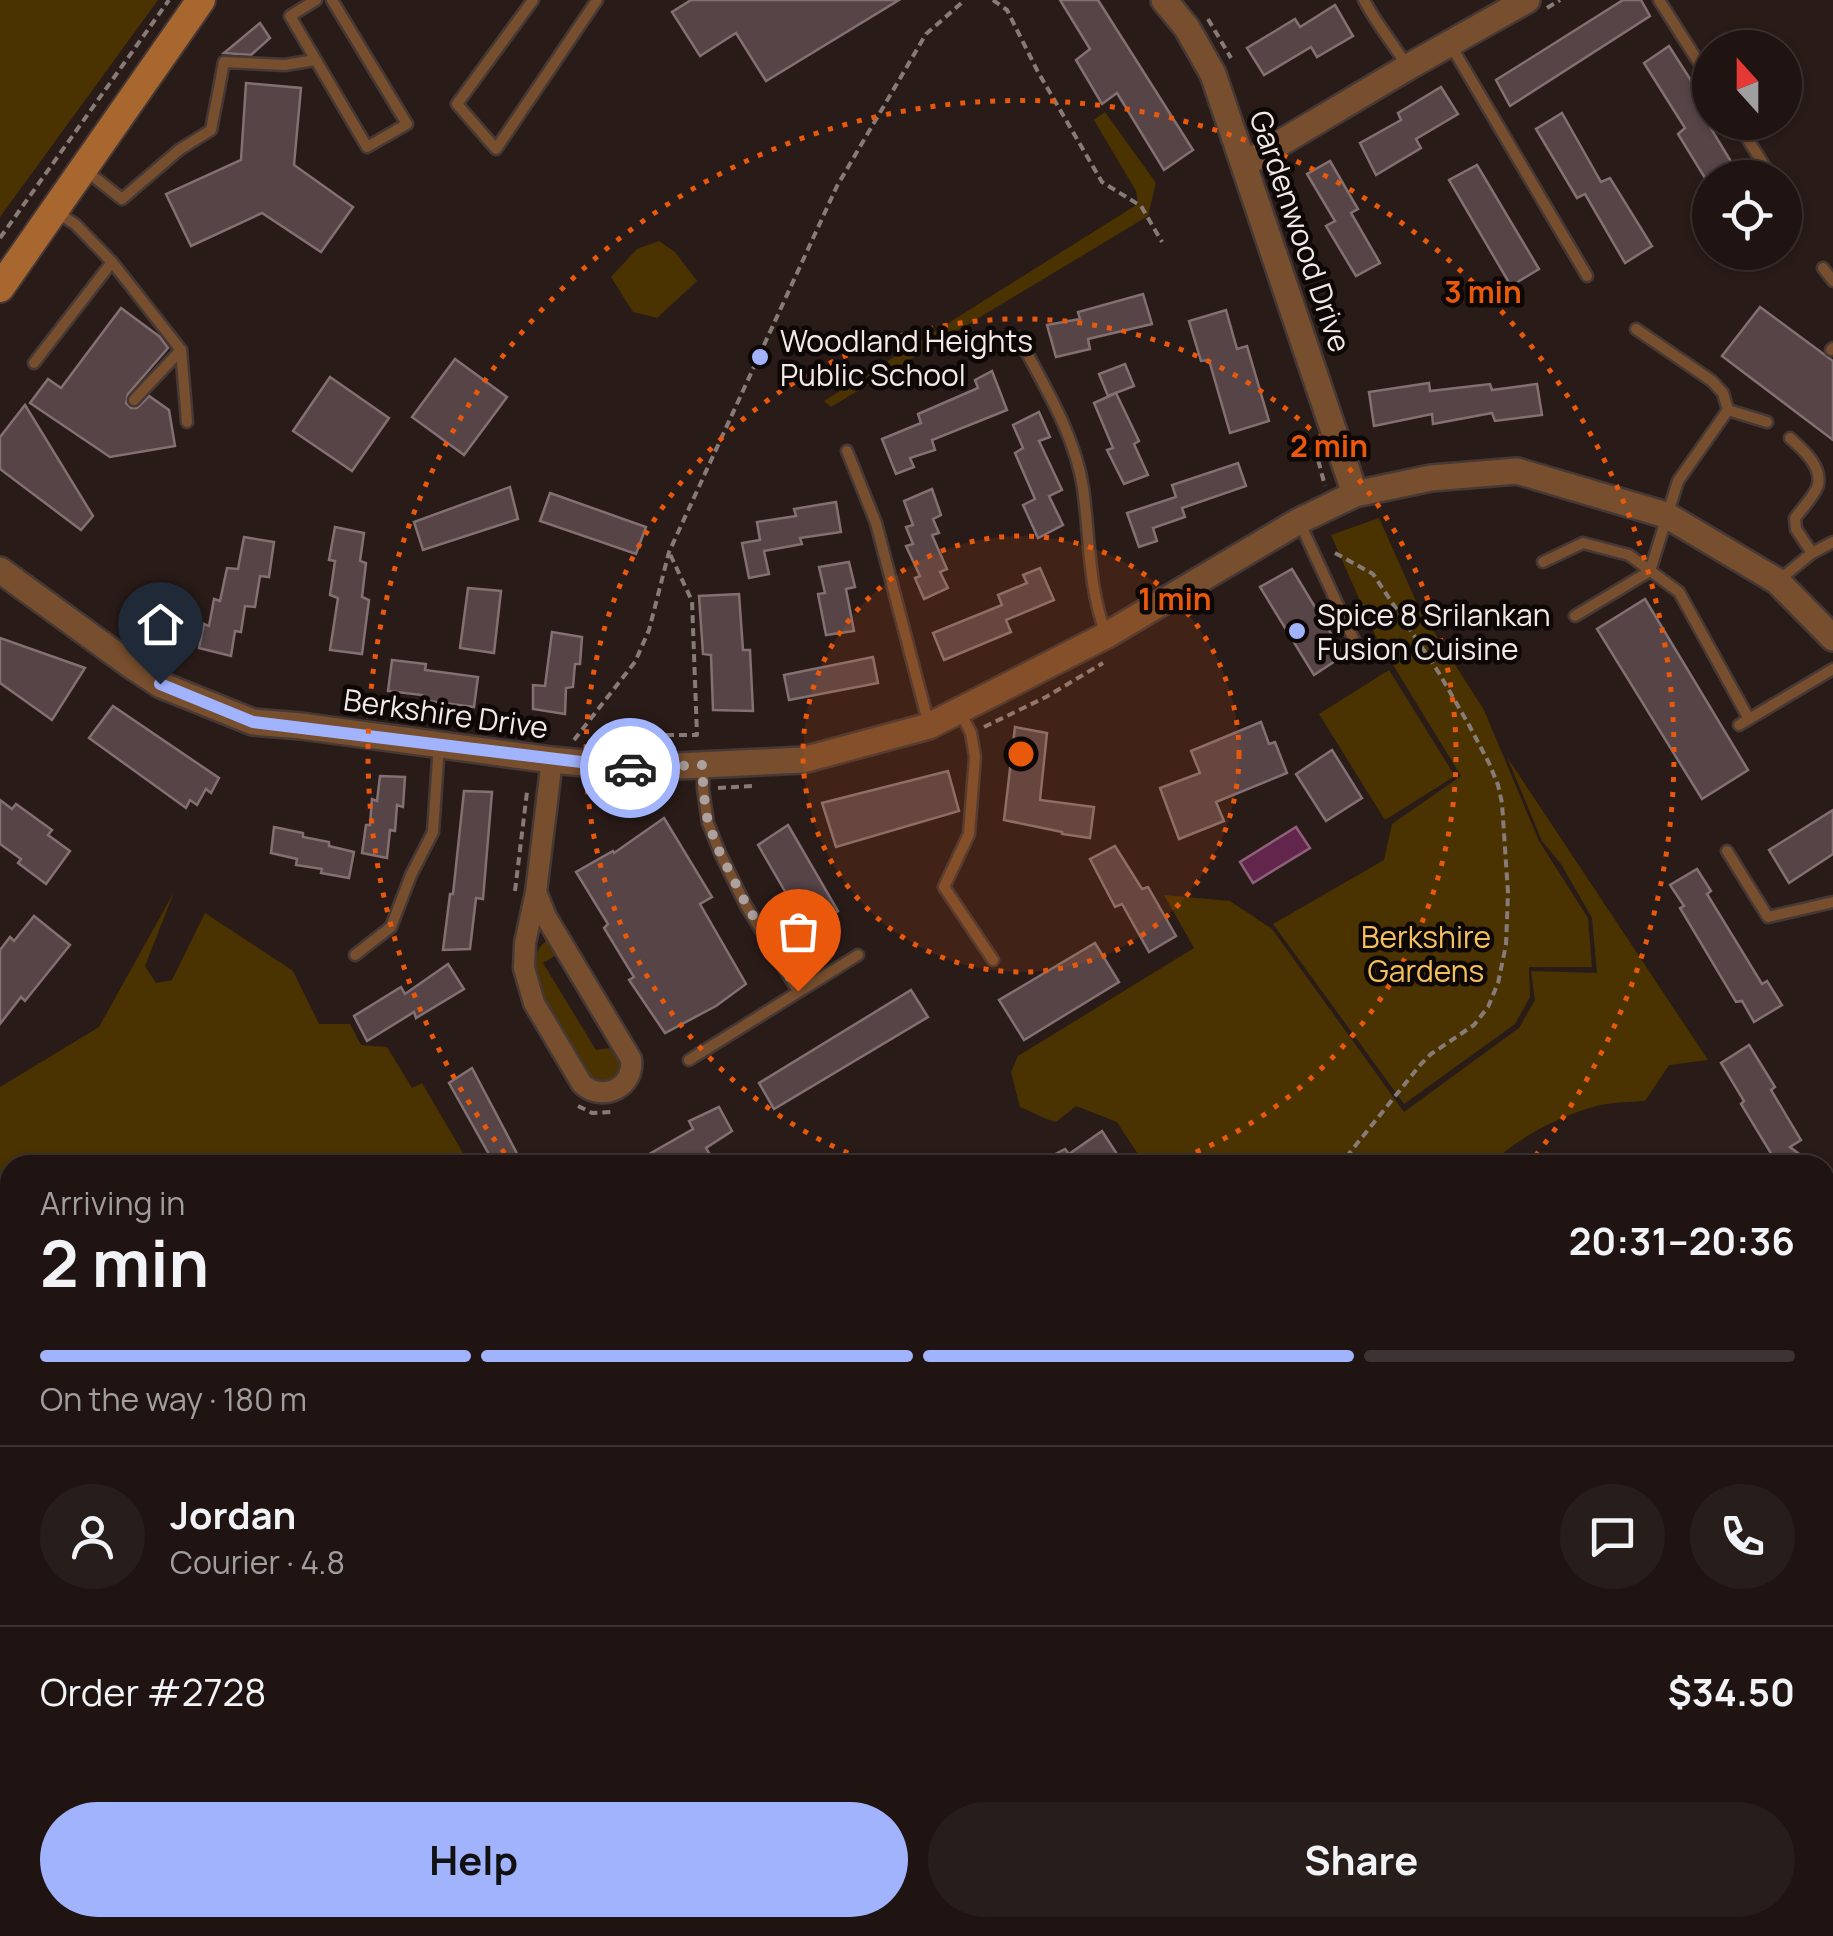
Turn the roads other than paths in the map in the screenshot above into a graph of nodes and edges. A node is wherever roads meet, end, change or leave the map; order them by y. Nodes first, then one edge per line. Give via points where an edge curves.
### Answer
1 (200, 0) edge
2 (316, 0) edge
3 (332, 0) edge
4 (533, 0) edge
5 (598, 0) edge
6 (1164, 0) edge
7 (1364, 0) edge
8 (1528, 0) edge
9 (1659, 0) edge
10 (1450, 43) junction
11 (1692, 52) edge
12 (315, 60) junction
13 (1408, 67) junction
14 (1245, 164) junction
15 (83, 169) junction
16 (54, 210) junction
17 (112, 262) junction
18 (1823, 268) dead end
19 (1587, 276) dead end
20 (1833, 281) edge
21 (0, 288) edge
22 (1636, 329) dead end
23 (1020, 338) dead end
24 (182, 350) junction
25 (34, 363) dead end
26 (134, 400) dead end
27 (1728, 410) junction
28 (187, 422) dead end
29 (1767, 422) dead end
30 (1790, 438) dead end
31 (847, 451) dead end
32 (1355, 494) junction
33 (1666, 514) junction
34 (1298, 520) junction
35 (1833, 542) edge
36 (1812, 554) junction
37 (1543, 562) dead end
38 (0, 571) edge
39 (1650, 571) junction
40 (1778, 581) junction
41 (1575, 616) dead end
42 (1106, 636) junction
43 (1833, 638) edge
44 (1359, 651) dead end
45 (1833, 669) edge
46 (965, 722) junction
47 (929, 726) junction
48 (439, 744) junction
49 (552, 760) junction
50 (703, 765) junction
51 (1727, 851) dead end
52 (536, 892) junction
53 (1833, 902) edge
54 (355, 955) dead end
55 (858, 955) dead end
56 (993, 960) dead end
57 (798, 991) junction
58 (689, 1060) dead end

1 - 15 main road
2 - 12 lane via 290,16
3 - 12 lane via 407,124 367,147
4 - 5 lane via 458,104 496,149
6 - 14 street, Gardenwood Drive via 1214,74
7 - 13 lane
8 - 10 street
9 - 11 lane
10 - 13 street
10 - 19 lane
12 - 15 lane via 224,62 211,130 122,200
13 - 14 street
14 - 32 street, Gardenwood Drive
15 - 16 main road
16 - 17 lane
16 - 21 main road
17 - 24 lane
17 - 25 lane
18 - 20 lane
22 - 27 lane via 1712,380
23 - 42 lane via 1075,455
24 - 26 lane
24 - 28 lane
27 - 29 lane
27 - 33 lane via 1678,481
30 - 36 lane via 1817,473 1818,485 1795,518
31 - 47 lane via 876,523
32 - 33 street, Berkshire Drive via 1430,478 1517,471
32 - 34 street, Berkshire Drive
33 - 39 lane
33 - 40 street, Berkshire Drive
34 - 42 street, Berkshire Drive
34 - 44 lane
35 - 36 lane
36 - 40 lane
37 - 39 lane via 1583,543 1629,555
38 - 48 street, Berkshire Drive via 160,684 253,722
39 - 41 lane
39 - 45 lane via 1679,592 1744,722
40 - 43 street, Berkshire Drive
42 - 46 street, Berkshire Drive
46 - 47 street, Berkshire Drive
46 - 56 lane via 976,756 970,834 944,887
47 - 50 street, Berkshire Drive via 803,760
48 - 49 street, Berkshire Drive
48 - 54 lane via 433,832 391,927
49 - 50 street, Berkshire Drive via 637,768
49 - 52 street
50 - 57 lane via 708,823 720,853
51 - 53 lane via 1768,918
52 - 52 street via 523,956 530,995 582,1084 599,1094 611,1092 629,1077 631,1059
55 - 57 lane
57 - 58 lane

